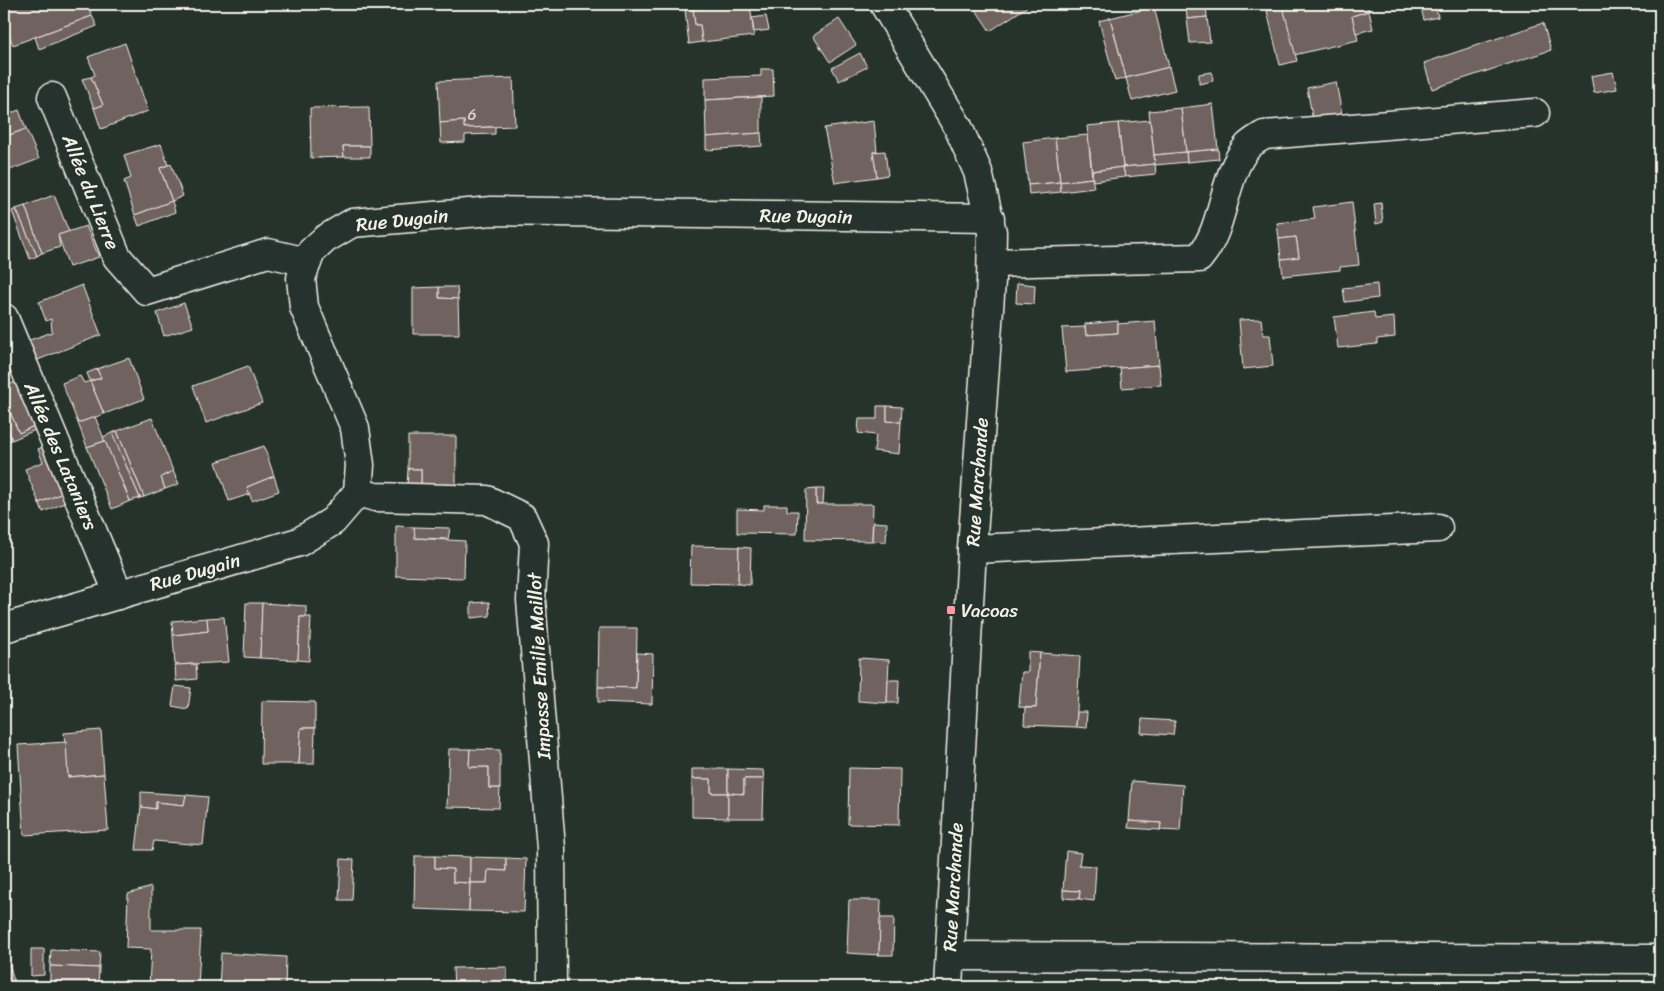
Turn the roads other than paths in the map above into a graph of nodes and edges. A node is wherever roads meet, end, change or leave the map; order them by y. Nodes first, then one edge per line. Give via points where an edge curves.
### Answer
1 (884, 4) edge
2 (52, 97) dead end
3 (1535, 113) dead end
4 (990, 218) junction
5 (307, 262) junction
6 (992, 263) junction
7 (4, 318) edge
8 (358, 492) junction
9 (1438, 528) dead end
10 (972, 549) junction
11 (119, 595) junction
12 (4, 628) edge
13 (950, 956) junction
14 (1660, 959) edge
15 (552, 987) edge
16 (948, 987) edge

1 - 4 street, Rue Marchande via 958,127 978,172
2 - 5 street, Allée du Lierre via 116,257 147,291 268,253
3 - 6 street via 1264,135 1248,145 1234,168 1209,247 1199,258
4 - 5 street, Rue Dugain via 492,212 352,223 325,239 311,252
4 - 6 street, Rue Marchande
5 - 8 street, Rue Dugain via 301,278 304,307 356,428 360,465
6 - 10 street, Rue Marchande
7 - 11 street, Allée des Lataniers
8 - 11 street, Rue Dugain via 333,521 299,542
8 - 15 street, Impasse Emilie Maillot via 375,498 487,500 522,517 534,543 532,600 551,848
9 - 10 street
10 - 13 street, Rue Marchande
11 - 12 street, Rue Dugain
13 - 14 street
13 - 16 street, Rue Marchande

